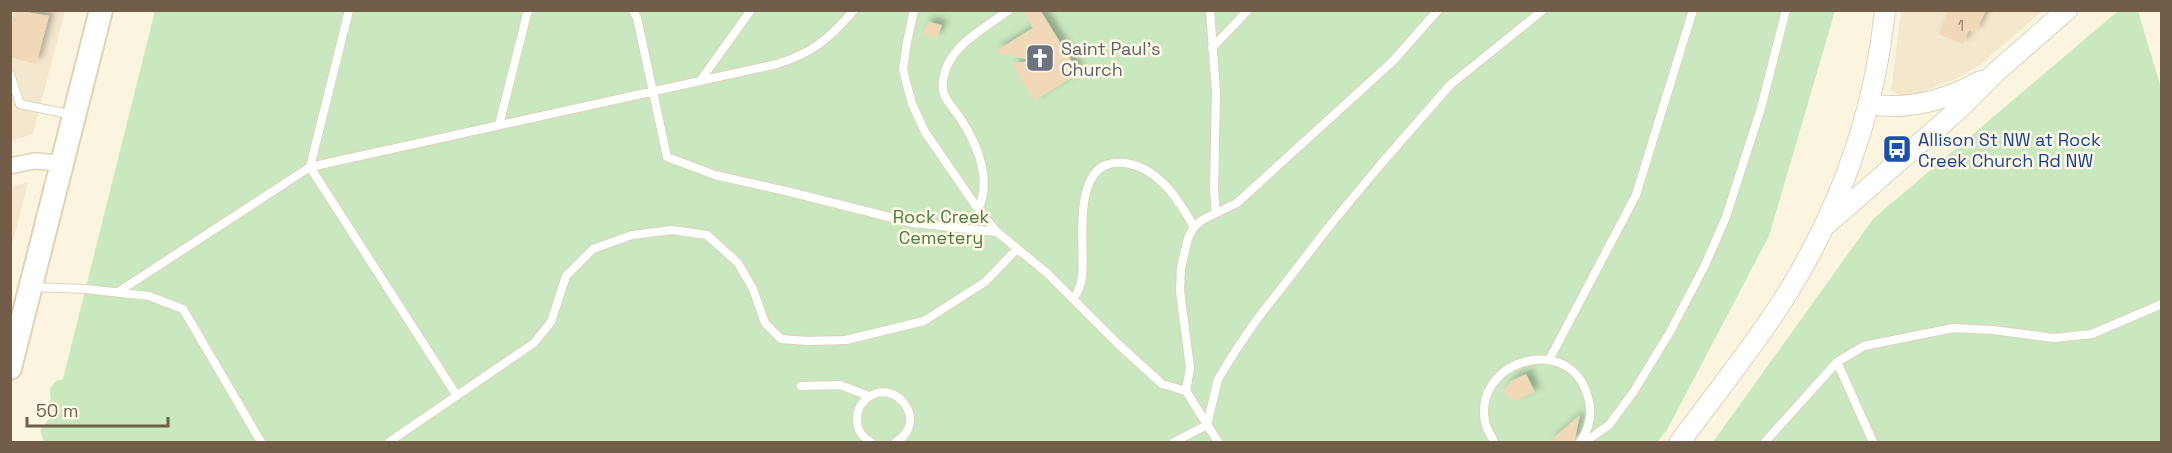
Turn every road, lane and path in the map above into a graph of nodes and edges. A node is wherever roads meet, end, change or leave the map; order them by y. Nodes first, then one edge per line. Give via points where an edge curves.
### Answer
1 (101, 10) edge
2 (349, 10) edge
3 (528, 10) edge
4 (633, 10) edge
5 (751, 10) edge
6 (854, 10) edge
7 (914, 10) edge
8 (1009, 10) edge
9 (1209, 10) edge
10 (1248, 10) edge
11 (1438, 10) edge
12 (1543, 10) edge
13 (1693, 10) edge
14 (1786, 10) edge
15 (1885, 10) edge
16 (2067, 10) edge
17 (1212, 48) junction
18 (1996, 72) junction
19 (10, 74) edge
20 (700, 81) junction
21 (654, 91) junction
22 (1869, 104) junction
23 (74, 115) junction
24 (499, 125) junction
25 (62, 163) junction
26 (10, 166) edge
27 (310, 166) junction
28 (978, 209) junction
29 (1216, 213) junction
30 (1194, 227) junction
31 (1823, 227) junction
32 (997, 232) junction
33 (1017, 249) junction
34 (31, 287) junction
35 (118, 292) junction
36 (1074, 298) junction
37 (2162, 304) edge
38 (1549, 360) junction
39 (1837, 362) junction
40 (10, 368) edge
41 (801, 386) dead end
42 (1186, 391) junction
43 (457, 396) junction
44 (869, 396) junction
45 (1207, 425) junction
46 (261, 442) edge
47 (389, 442) edge
48 (871, 442) edge
49 (896, 442) edge
50 (1174, 442) edge
51 (1218, 442) edge
52 (1494, 442) edge
53 (1580, 442) edge
54 (1585, 442) edge
55 (1680, 442) edge
56 (1765, 442) edge
57 (1873, 442) edge

1 - 23 main road
2 - 27 lane
3 - 24 lane
4 - 21 lane
5 - 20 lane
6 - 20 lane via 826,40 799,57
7 - 28 lane via 903,70 912,104 925,132
8 - 28 lane via 962,47 949,62 944,78 946,98 978,154 984,188
9 - 17 lane
10 - 17 lane
11 - 29 lane via 1392,61 1237,203
12 - 45 lane via 1450,85 1338,216 1236,350 1218,379
13 - 38 lane via 1636,195
14 - 54 lane via 1761,108 1726,217 1705,265 1635,391 1608,425
15 - 22 street
16 - 18 street
17 - 29 lane
18 - 22 street via 1957,93 1924,104
18 - 31 street
19 - 23 lane via 20,104
20 - 21 lane
21 - 24 lane
21 - 32 lane via 667,157 715,175 913,223
22 - 31 street
23 - 25 main road
24 - 27 lane
25 - 26 street via 34,161
25 - 34 main road
27 - 35 lane
27 - 43 lane
28 - 32 lane
29 - 30 lane
30 - 36 lane via 1171,192 1150,172 1120,163 1103,168 1091,180 1084,202 1082,277
30 - 42 lane via 1184,253 1181,280 1190,368
31 - 55 street via 1781,303
32 - 33 lane
33 - 36 lane
33 - 43 lane via 985,282 924,321 846,340 808,340 781,339 765,323 753,289 738,263 707,235 672,230 632,235 593,249 566,276 551,322 534,343
34 - 35 lane
34 - 40 main road
35 - 46 lane via 149,296 183,309
36 - 42 lane via 1162,384
37 - 39 lane via 2092,334 2054,338 1953,328 1864,346
38 - 52 lane via 1522,361 1493,383 1484,412
38 - 53 lane via 1570,370 1586,389 1591,414
39 - 56 lane
39 - 57 lane
41 - 44 lane via 840,385
42 - 45 lane
43 - 47 lane
44 - 48 lane via 858,409 857,426
44 - 49 lane via 887,392 896,395 908,408 910,426
45 - 50 lane
45 - 51 lane

